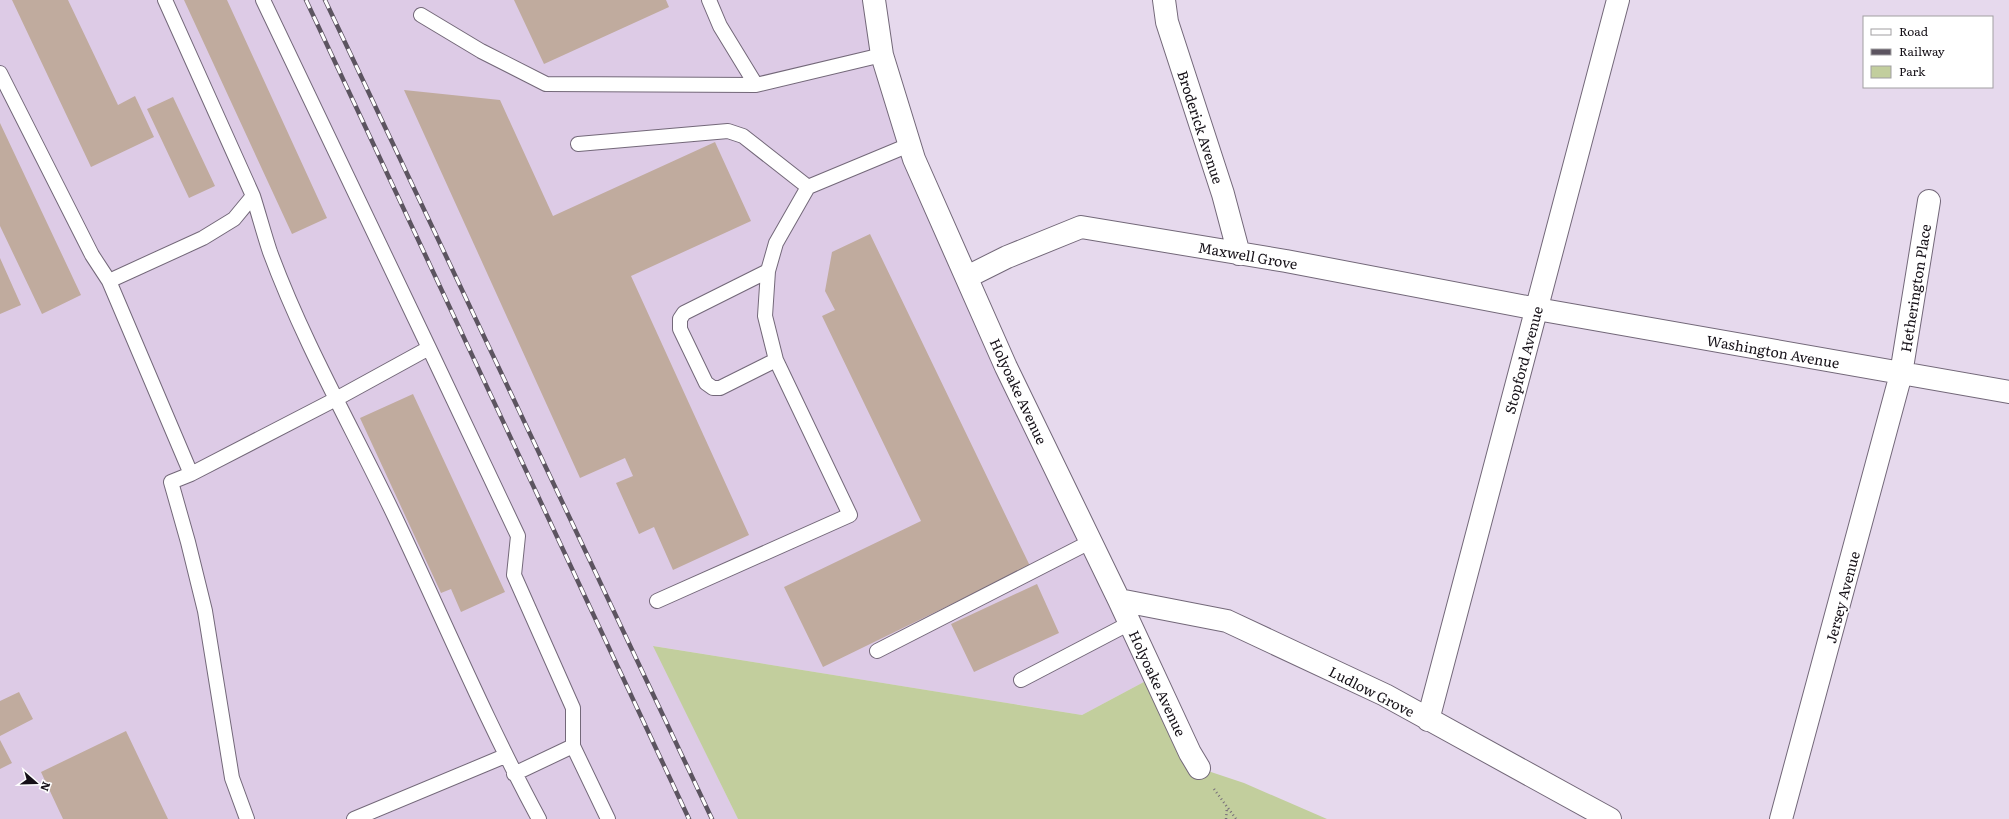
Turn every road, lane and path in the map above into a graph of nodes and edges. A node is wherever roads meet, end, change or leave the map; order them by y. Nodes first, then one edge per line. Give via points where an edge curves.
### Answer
1 (165, 0) edge
2 (262, 0) edge
3 (709, 0) edge
4 (874, 0) edge
5 (1164, 0) edge
6 (1618, 0) edge
7 (421, 15) dead end
8 (882, 55) junction
9 (0, 73) edge
10 (756, 85) junction
11 (578, 144) dead end
12 (909, 145) junction
13 (808, 187) junction
14 (253, 196) junction
15 (1928, 201) dead end
16 (1239, 254) junction
17 (768, 271) junction
18 (967, 277) junction
19 (109, 281) junction
20 (1537, 309) junction
21 (429, 348) junction
22 (776, 360) junction
23 (1901, 374) junction
24 (2009, 392) edge
25 (336, 399) junction
26 (191, 474) junction
27 (1090, 542) junction
28 (1119, 600) junction
29 (657, 601) dead end
30 (1130, 623) junction
31 (877, 651) dead end
32 (1020, 680) dead end
33 (1428, 720) junction
34 (573, 746) junction
35 (505, 756) junction
36 (1199, 768) joint
37 (514, 774) junction
38 (1227, 807) junction
39 (247, 819) edge
40 (354, 819) edge
41 (539, 819) edge
42 (608, 819) edge
43 (1226, 819) edge
44 (1236, 819) edge
45 (1610, 819) edge
46 (1781, 819) edge

1 - 14 lane
2 - 21 lane
3 - 10 lane via 720,26
4 - 8 street, Holyoake Avenue
5 - 16 street, Broderick Avenue via 1167,22 1223,194
6 - 20 street, Stopford Avenue
7 - 10 lane via 481,51 546,84
8 - 10 lane
8 - 12 street, Holyoake Avenue
9 - 19 lane via 92,255
11 - 13 lane via 728,131 743,136
12 - 13 lane
12 - 18 street, Holyoake Avenue
13 - 17 lane via 776,243
14 - 19 lane via 234,219 203,238
14 - 25 lane via 270,252
15 - 23 street, Hetherington Place
16 - 18 street, Maxwell Grove via 1081,227 1007,257
16 - 20 street, Maxwell Grove
17 - 22 lane via 765,316
17 - 22 lane via 684,312 680,320 680,329 706,383 713,388 720,388
18 - 27 street, Holyoake Avenue via 1006,367
19 - 26 lane
20 - 23 street, Washington Avenue
20 - 33 street, Stopford Avenue
21 - 25 lane
21 - 34 lane via 518,536 514,575 573,708
22 - 29 lane via 850,515
23 - 24 street, Washington Avenue
23 - 46 street, Jersey Avenue
25 - 26 lane
25 - 35 lane via 395,516
26 - 39 lane via 171,482 205,612 232,778
27 - 28 street, Holyoake Avenue
27 - 31 lane
28 - 30 street, Holyoake Avenue
28 - 33 street, Ludlow Grove via 1227,621 1385,695
30 - 32 lane
30 - 36 street, Holyoake Avenue
33 - 45 street, Ludlow Grove
34 - 37 lane
34 - 42 lane
35 - 37 lane
35 - 40 lane
36 - 38 path
37 - 41 lane
38 - 43 path
38 - 44 path

